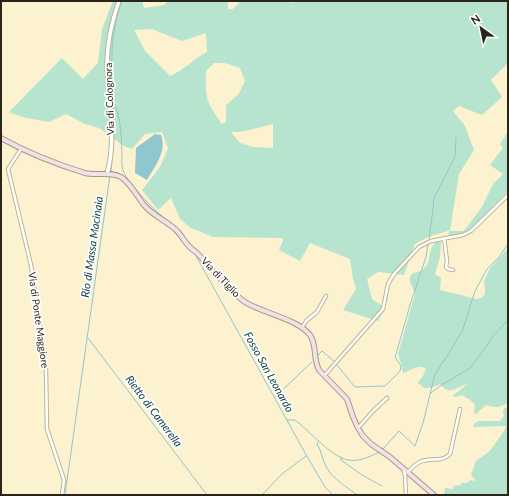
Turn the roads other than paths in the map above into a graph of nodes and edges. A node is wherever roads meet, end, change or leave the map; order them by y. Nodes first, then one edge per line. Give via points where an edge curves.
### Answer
1 (119, 1) edge
2 (1, 138) edge
3 (21, 149) junction
4 (109, 174) junction
5 (508, 195) edge
6 (444, 238) junction
7 (453, 270) dead end
8 (326, 296) dead end
9 (302, 328) junction
10 (324, 375) junction
11 (387, 398) dead end
12 (460, 409) dead end
13 (358, 428) junction
14 (403, 468) junction
15 (408, 472) junction
16 (62, 495) edge
17 (406, 495) edge
18 (434, 495) edge

1 - 4 street, Via di Colognora via 113,18 107,62 112,128
2 - 3 main road, Via di Tiglio
3 - 4 main road, Via di Tiglio via 88,173
3 - 16 street, Via di Ponte Maggiore via 8,169 31,265 46,370 48,429 64,480
4 - 9 main road, Via di Tiglio via 118,176 126,182 150,212 175,229 190,248 244,301
5 - 6 street via 471,231
6 - 7 street via 446,267
6 - 10 street via 424,244 398,268 388,284 383,309
8 - 9 street via 317,312
9 - 10 main road via 312,340 316,365
10 - 13 main road via 347,399
11 - 13 street
12 - 15 street via 450,454 440,460 422,461
13 - 14 main road via 371,444
14 - 15 main road
14 - 17 street
15 - 18 main road

